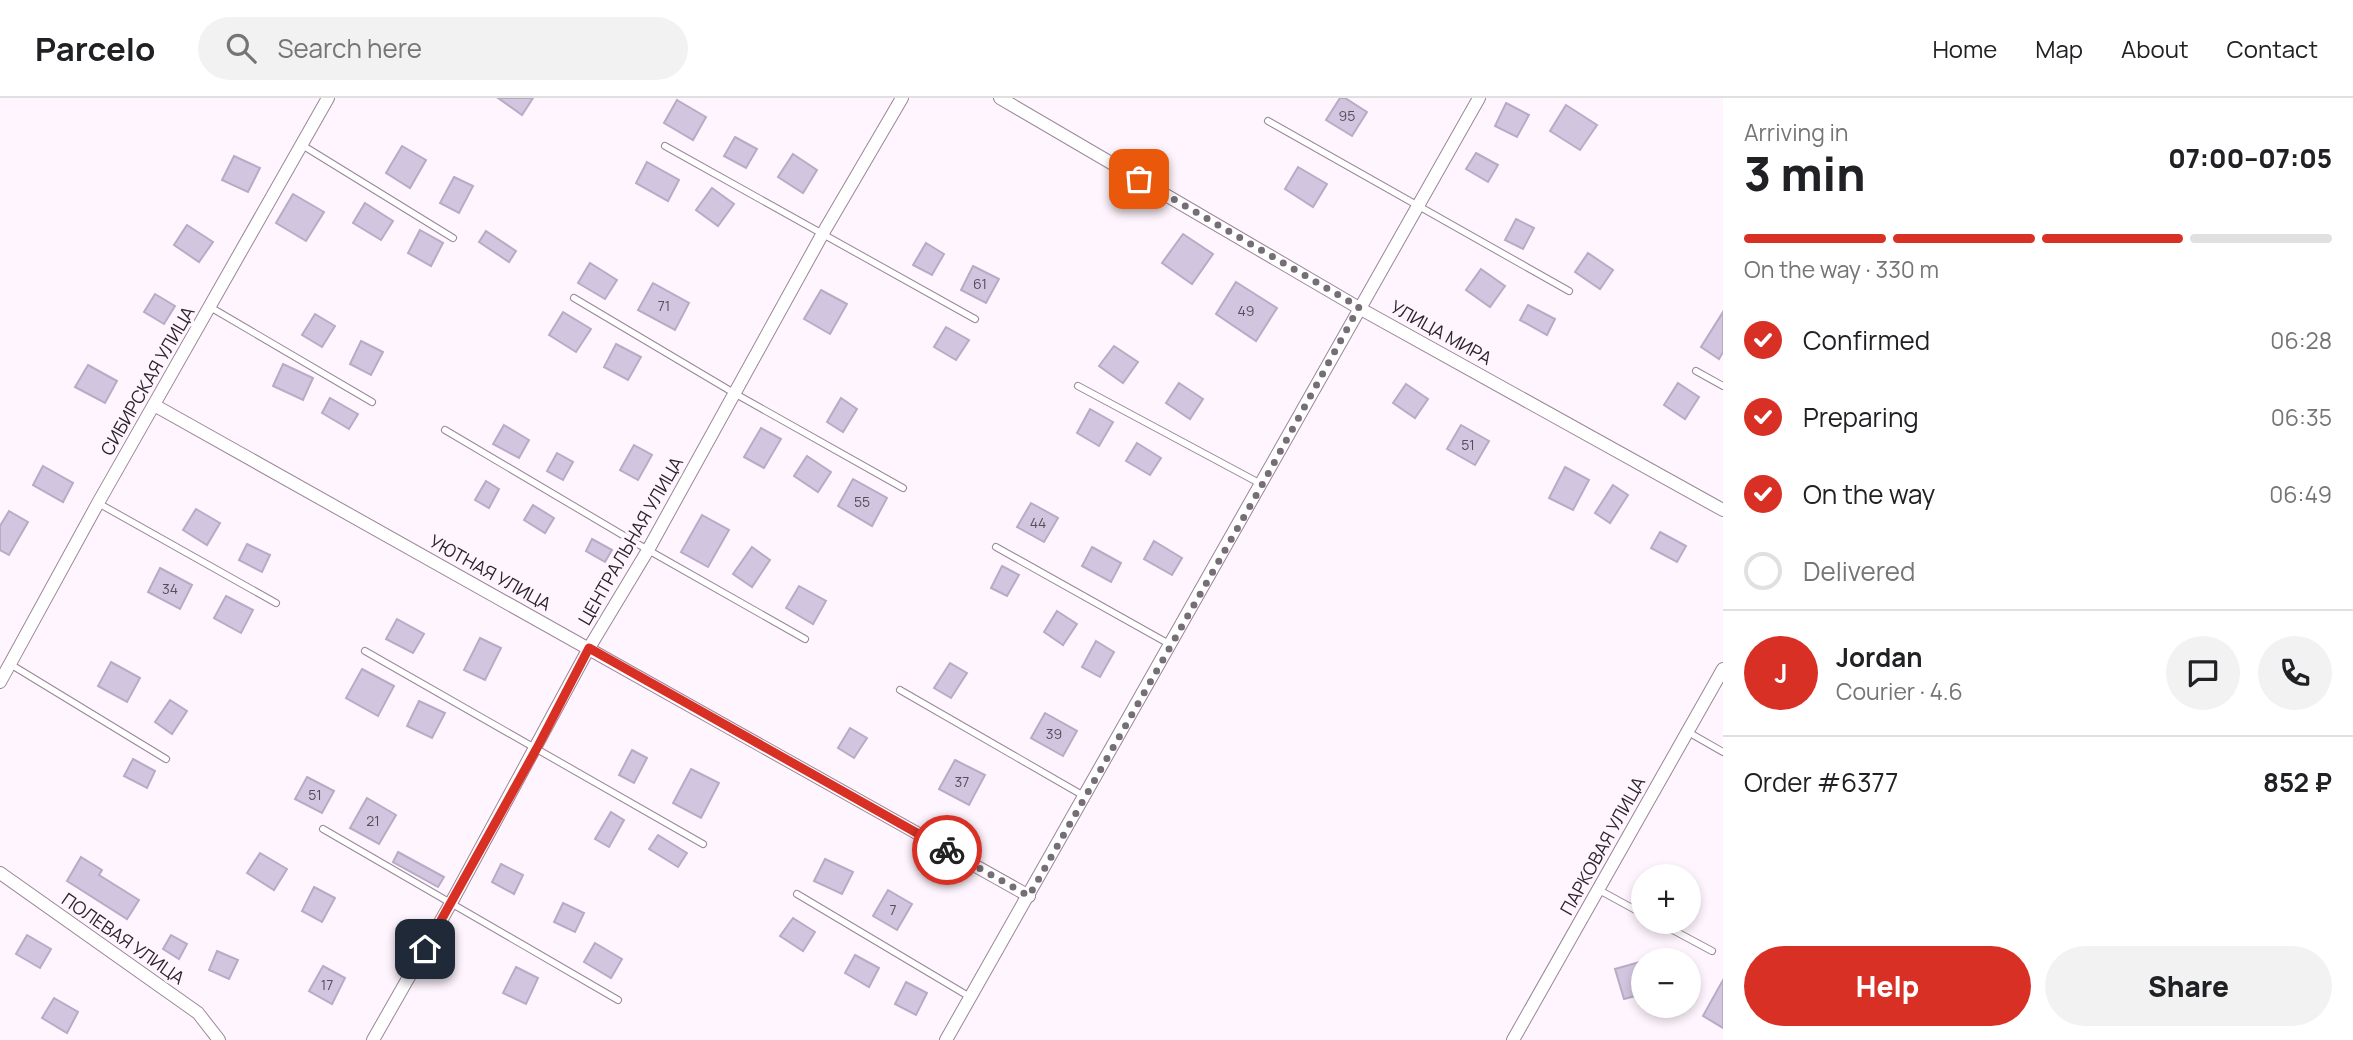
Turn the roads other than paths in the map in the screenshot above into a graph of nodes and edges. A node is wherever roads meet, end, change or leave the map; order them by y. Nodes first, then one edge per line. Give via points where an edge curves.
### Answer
1 (328, 98) edge
2 (902, 98) edge
3 (1000, 98) edge
4 (1479, 98) edge
5 (1268, 121) dead end
6 (302, 145) junction
7 (666, 146) dead end
8 (1418, 205) junction
9 (823, 233) junction
10 (453, 238) dead end
11 (1569, 291) dead end
12 (574, 298) dead end
13 (210, 307) junction
14 (1359, 307) junction
15 (975, 319) dead end
16 (1696, 371) dead end
17 (1078, 386) dead end
18 (1723, 387) edge
19 (734, 393) junction
20 (372, 402) dead end
21 (154, 405) junction
22 (445, 430) dead end
23 (1262, 485) junction
24 (903, 488) dead end
25 (98, 503) junction
26 (1723, 510) edge
27 (996, 547) dead end
28 (648, 550) junction
29 (276, 603) dead end
30 (805, 639) dead end
31 (1171, 645) junction
32 (589, 648) junction
33 (365, 651) dead end
34 (10, 664) junction
35 (1723, 669) edge
36 (0, 682) edge
37 (900, 690) dead end
38 (1687, 732) junction
39 (537, 748) junction
40 (1723, 752) edge
41 (166, 759) dead end
42 (1085, 797) junction
43 (323, 830) dead end
44 (703, 844) dead end
45 (0, 873) edge
46 (1599, 890) junction
47 (797, 894) dead end
48 (1029, 896) junction
49 (451, 904) junction
50 (1631, 907) edge
51 (1680, 934) edge
52 (1712, 951) dead end
53 (971, 998) junction
54 (618, 1000) dead end
55 (219, 1040) edge
56 (373, 1040) edge
57 (946, 1040) edge
58 (1513, 1040) edge

1 - 6 street, СИБИРСКАЯ УЛИЦА
2 - 9 street, ЦЕНТРАЛЬНАЯ УЛИЦА
3 - 14 street, УЛИЦА МИРА
4 - 8 street
5 - 8 lane
6 - 10 lane
6 - 13 street, СИБИРСКАЯ УЛИЦА
7 - 9 lane
8 - 11 lane
8 - 14 street
9 - 15 lane
9 - 19 street, ЦЕНТРАЛЬНАЯ УЛИЦА
12 - 19 lane
13 - 20 lane
13 - 21 street, СИБИРСКАЯ УЛИЦА
14 - 23 street
14 - 26 street, УЛИЦА МИРА
16 - 18 lane
17 - 23 lane
19 - 24 lane
19 - 28 street, ЦЕНТРАЛЬНАЯ УЛИЦА
21 - 25 street, СИБИРСКАЯ УЛИЦА
21 - 32 street, УЮТНАЯ УЛИЦА
22 - 28 lane
23 - 31 street
25 - 29 lane
25 - 34 street, СИБИРСКАЯ УЛИЦА
27 - 31 lane
28 - 30 lane
28 - 32 street, ЦЕНТРАЛЬНАЯ УЛИЦА
31 - 42 street
32 - 39 street, ЦЕНТРАЛЬНАЯ УЛИЦА
32 - 48 street, УЮТНАЯ УЛИЦА
33 - 39 lane
34 - 36 street, СИБИРСКАЯ УЛИЦА
34 - 41 lane
35 - 38 street, ПАРКОВАЯ УЛИЦА
37 - 42 lane
38 - 40 lane
38 - 46 street, ПАРКОВАЯ УЛИЦА
39 - 44 lane
39 - 49 street, ЦЕНТРАЛЬНАЯ УЛИЦА
42 - 48 street
43 - 49 lane
45 - 55 street, ПОЛЕВАЯ УЛИЦА via 198,1013
46 - 50 lane
46 - 58 street, ПАРКОВАЯ УЛИЦА
47 - 53 lane
48 - 53 street
49 - 54 lane
49 - 56 street, ЦЕНТРАЛЬНАЯ УЛИЦА
51 - 52 lane
53 - 57 street

